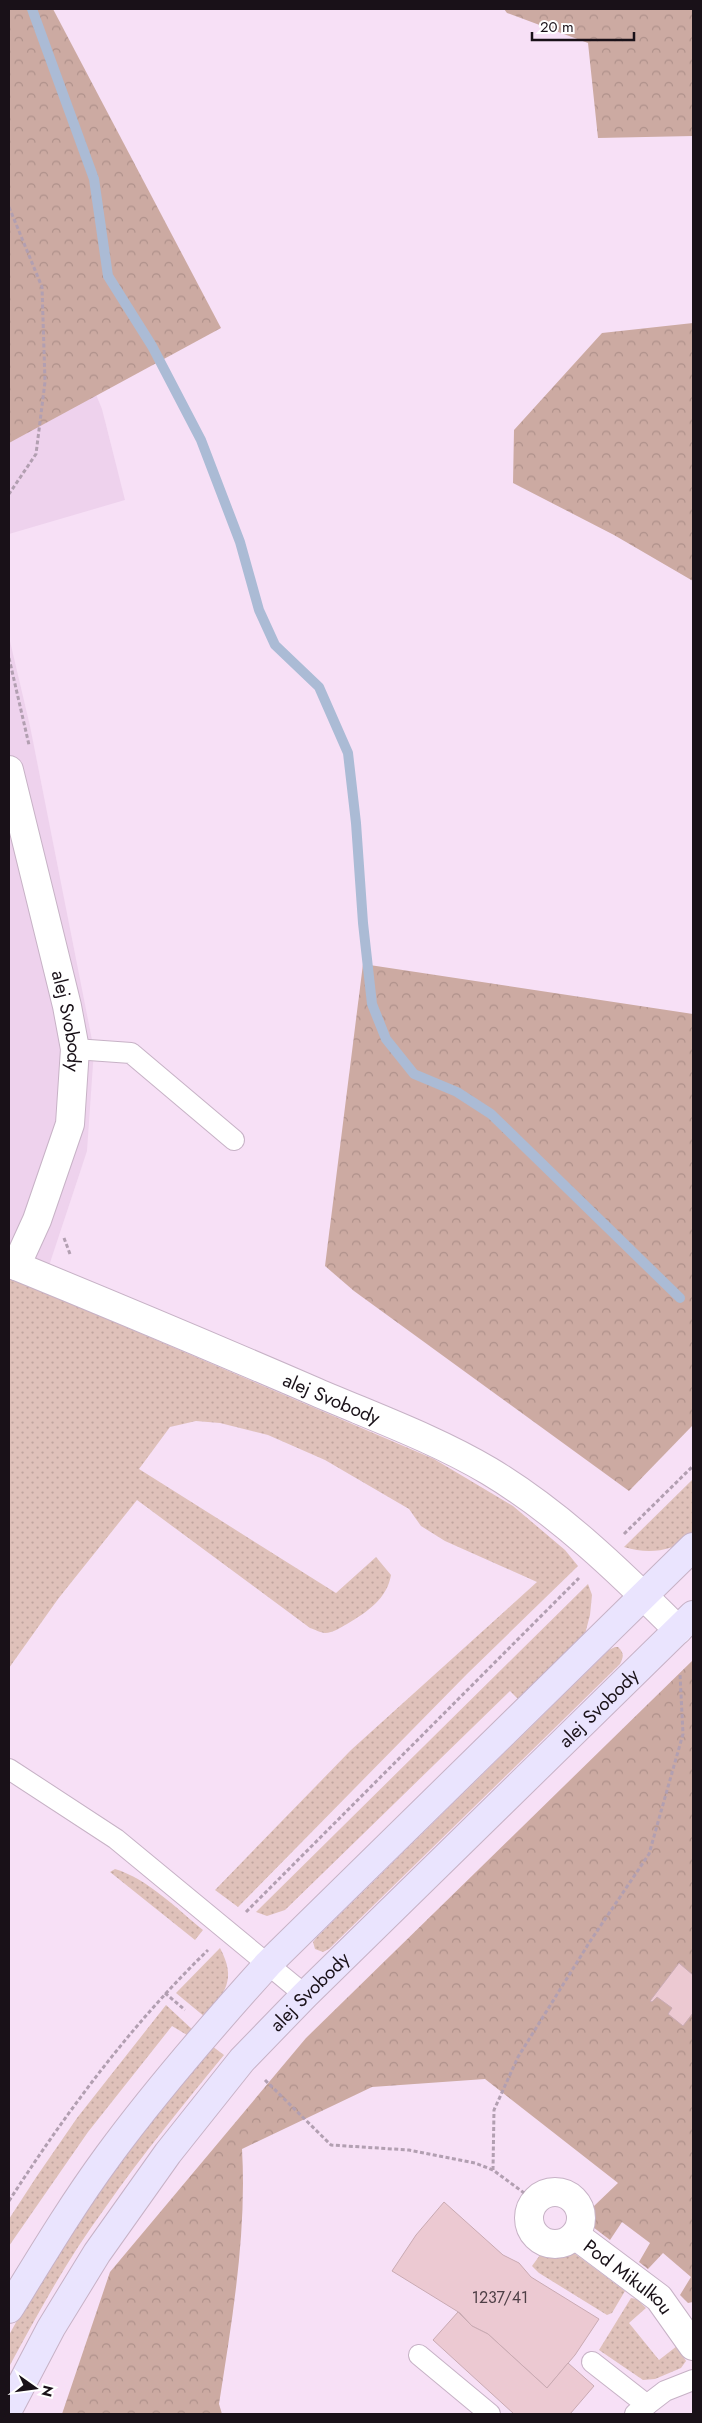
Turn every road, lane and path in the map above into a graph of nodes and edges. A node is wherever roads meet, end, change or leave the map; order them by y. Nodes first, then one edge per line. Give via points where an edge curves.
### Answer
1 (9, 207) edge
2 (9, 494) edge
3 (9, 770) edge
4 (74, 1049) junction
5 (234, 1140) dead end
6 (12, 1265) edge
7 (693, 1466) edge
8 (693, 1547) edge
9 (601, 1556) junction
10 (643, 1596) junction
11 (686, 1622) edge
12 (9, 1769) edge
13 (228, 1931) junction
14 (268, 1964) junction
15 (305, 1995) junction
16 (265, 2080) dead end
17 (492, 2170) junction
18 (9, 2201) edge
19 (535, 2201) junction
20 (575, 2235) junction
21 (9, 2309) edge
22 (693, 2346) edge
23 (419, 2355) dead end
24 (592, 2362) dead end
25 (693, 2380) edge
26 (9, 2408) edge
27 (641, 2410) edge
28 (490, 2414) edge

1 - 2 path via 42,287 45,382 36,454
3 - 4 street, alej Svobody via 68,1006
4 - 5 lane via 131,1052
4 - 6 street, alej Svobody via 70,1124 37,1220
6 - 9 street, alej Svobody via 116,1306 431,1442 488,1471 544,1508
7 - 9 path
8 - 10 street
9 - 10 street, alej Svobody
9 - 13 path
10 - 11 street, alej Svobody
10 - 14 street
11 - 15 street, alej Svobody
11 - 17 path via 683,1734 649,1854 589,1942 518,2057 494,2110
12 - 13 lane via 116,1839
13 - 14 lane
13 - 18 path via 171,1986 116,2050
14 - 15 lane
14 - 21 street via 208,2030 108,2156 60,2225
15 - 26 street, alej Svobody via 242,2060 168,2153 96,2252
16 - 17 path via 331,2145 409,2150 475,2163
17 - 19 path
19 - 20 street, Pod Mikulkou via 550,2192 568,2195 580,2209 580,2227
19 - 20 street, Pod Mikulkou via 530,2208 529,2224 538,2238 561,2244
20 - 22 street, Pod Mikulkou via 659,2298
23 - 28 lane
24 - 27 lane
25 - 27 lane via 664,2391

